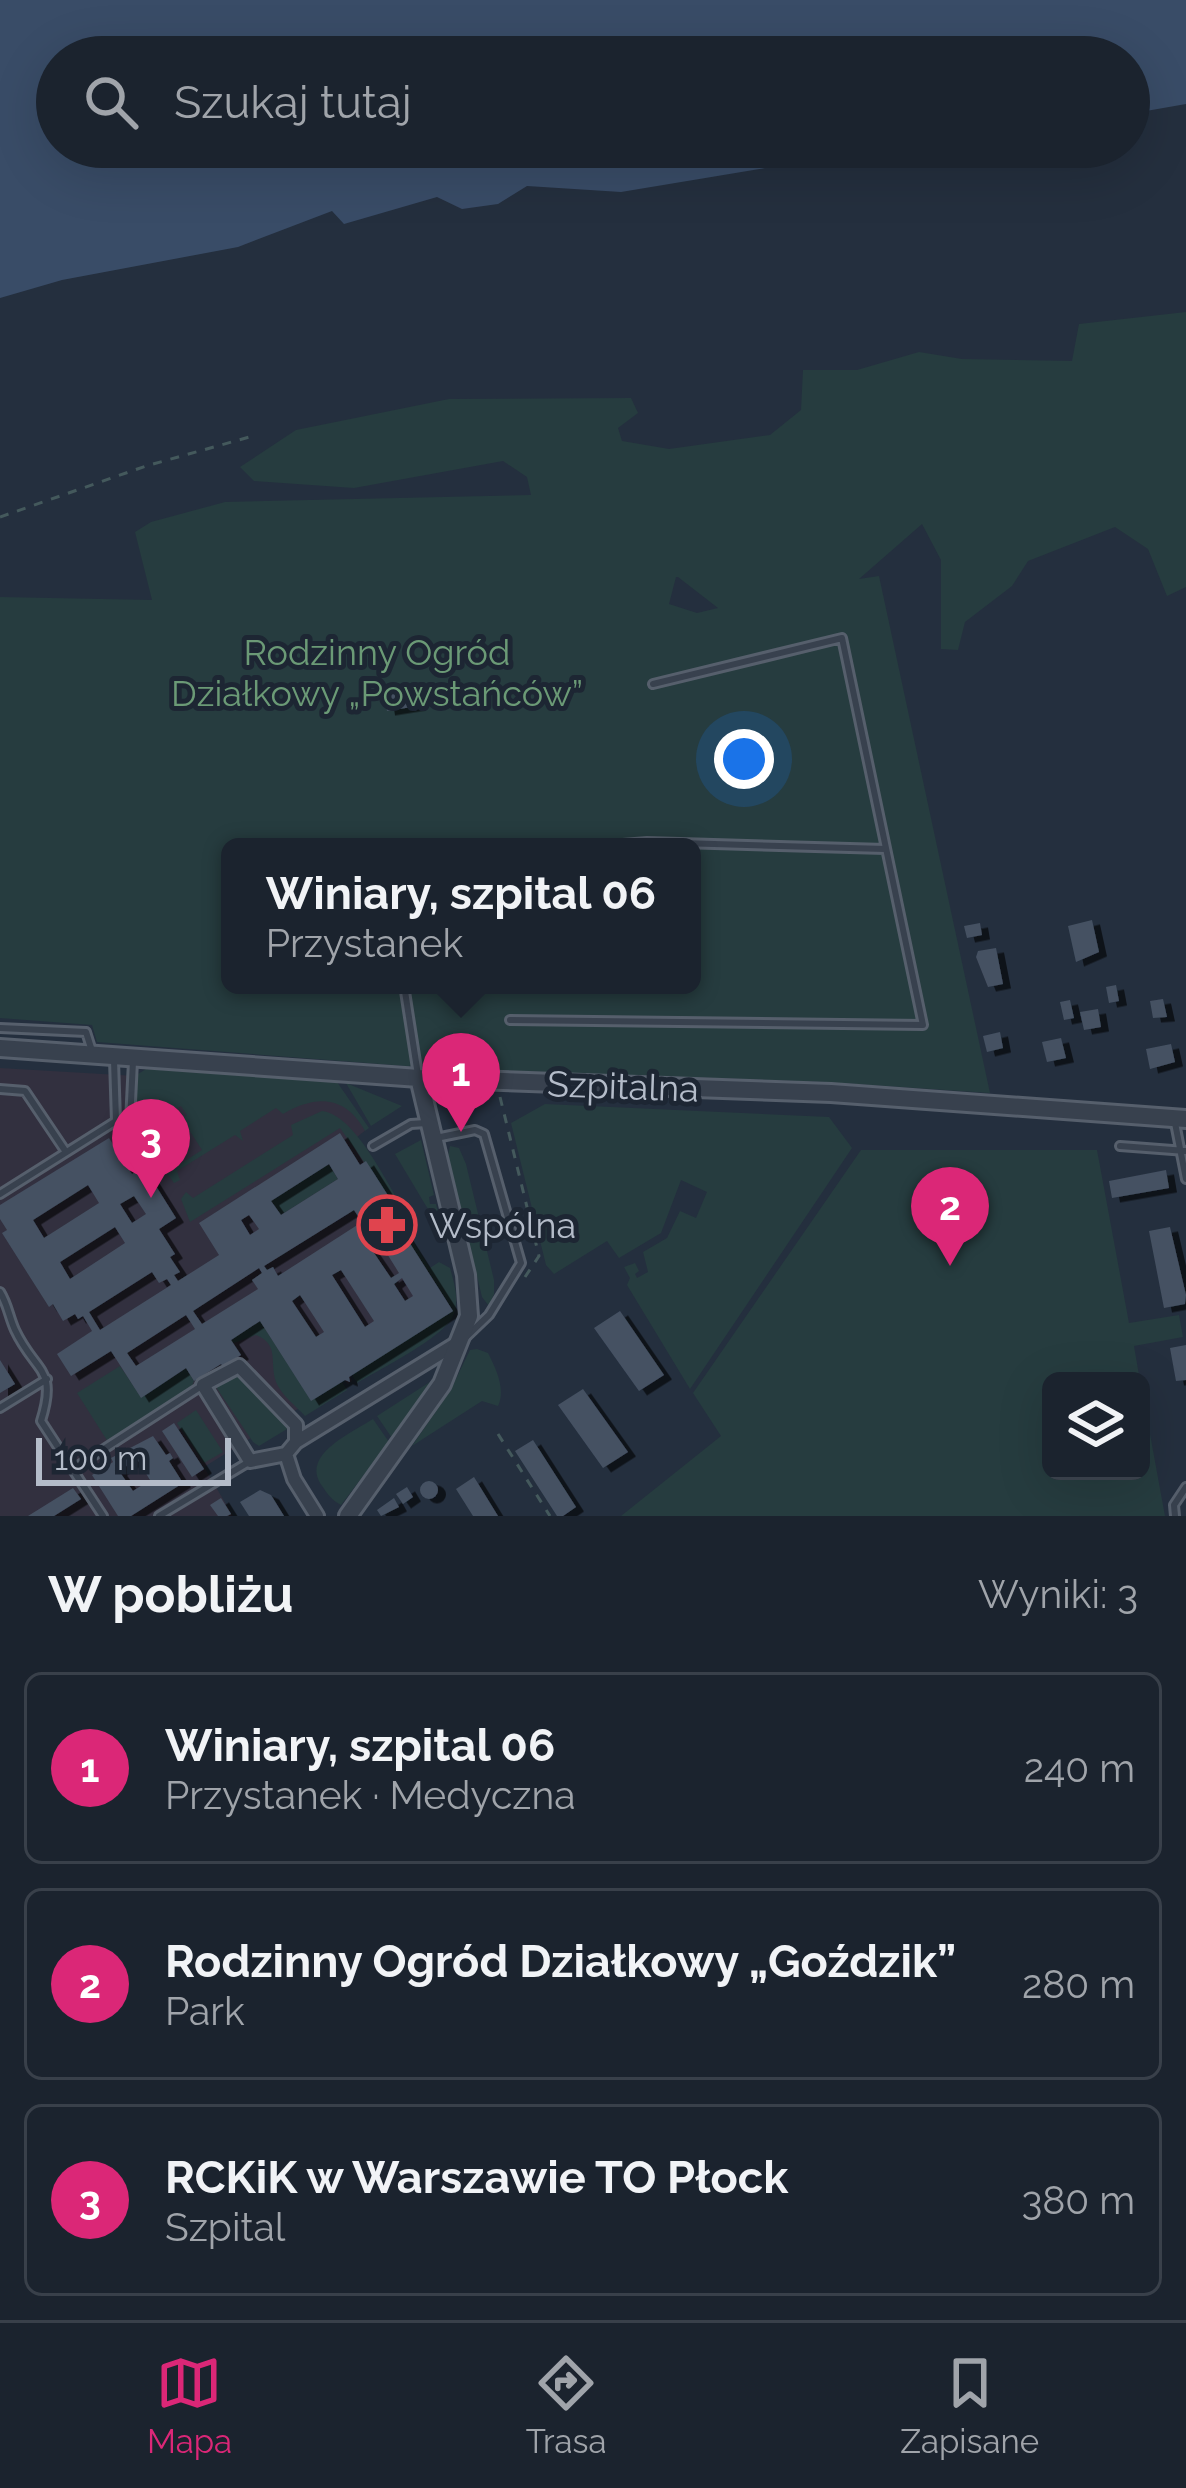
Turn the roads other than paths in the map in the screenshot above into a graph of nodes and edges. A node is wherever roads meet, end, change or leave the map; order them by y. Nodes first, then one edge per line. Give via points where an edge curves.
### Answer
1 (652, 684) dead end
2 (701, 844) edge
3 (885, 849) junction
4 (405, 994) edge
5 (510, 1020) dead end
6 (0, 1028) edge
7 (0, 1048) edge
8 (92, 1054) junction
9 (114, 1056) junction
10 (134, 1058) junction
11 (419, 1078) junction
12 (0, 1089) edge
13 (1180, 1119) edge
14 (116, 1120) junction
15 (432, 1131) junction
16 (373, 1146) dead end
17 (1120, 1146) dead end
18 (1183, 1151) edge
19 (66, 1152) junction
20 (1186, 1179) edge
21 (0, 1194) edge
22 (0, 1292) edge
23 (461, 1341) junction
24 (47, 1378) junction
25 (203, 1385) junction
26 (0, 1408) edge
27 (296, 1442) junction
28 (286, 1454) junction
29 (250, 1461) junction
30 (73, 1468) junction
31 (1186, 1487) edge
32 (104, 1516) edge
33 (159, 1516) edge
34 (317, 1516) edge
35 (348, 1516) edge
36 (1175, 1516) edge

1 - 3 lane via 842,638
2 - 3 lane
3 - 5 lane via 923,1024
4 - 11 lane
6 - 8 lane via 86,1032
7 - 8 street, Szpitalna
8 - 9 street, Szpitalna
9 - 10 street, Szpitalna
9 - 14 lane
10 - 11 street, Szpitalna
10 - 14 lane via 130,1122
11 - 13 street, Szpitalna via 831,1093
11 - 15 street
12 - 19 lane via 25,1091
13 - 18 lane, Szpitalna
14 - 19 lane
15 - 16 lane via 411,1124
15 - 23 street via 469,1289
15 - 23 lane via 484,1133 521,1263 489,1315
17 - 18 lane
18 - 20 lane, Szpitalna
19 - 21 lane
22 - 24 lane
23 - 27 street
23 - 35 street via 423,1413
24 - 26 lane
24 - 30 lane via 41,1421
25 - 27 street via 239,1366 296,1425
25 - 29 street
25 - 30 lane
27 - 28 street
28 - 29 street
28 - 34 street
29 - 33 lane
30 - 32 lane
31 - 36 lane

